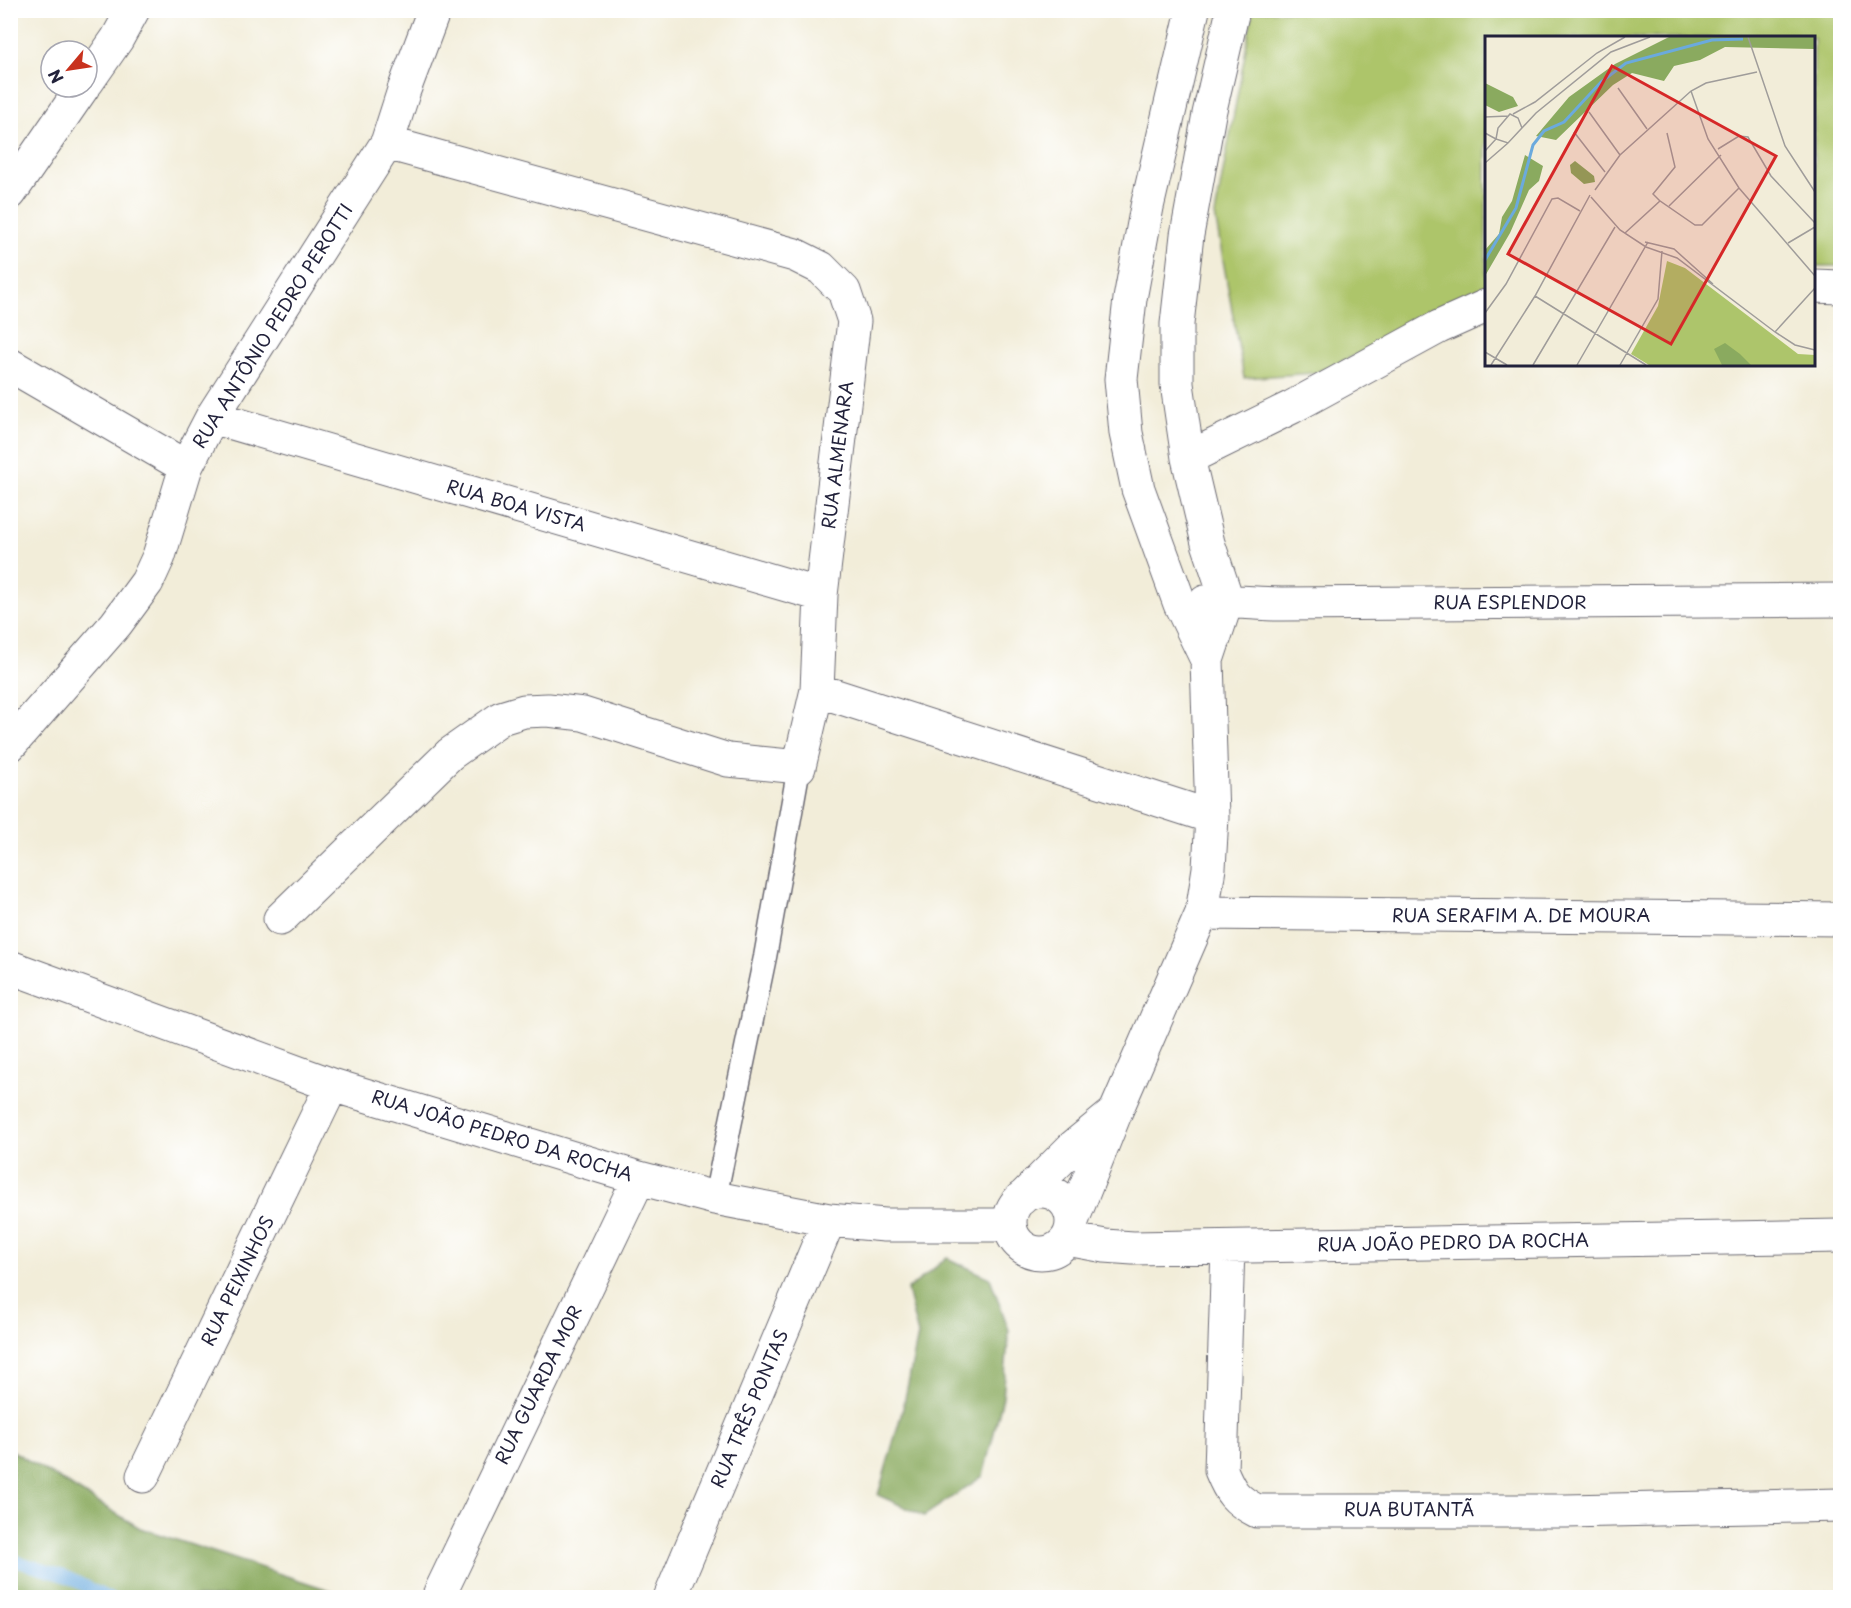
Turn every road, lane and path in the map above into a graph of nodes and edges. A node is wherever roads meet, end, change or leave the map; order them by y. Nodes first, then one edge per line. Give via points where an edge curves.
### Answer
1 (133, 10) edge
2 (434, 10) edge
3 (1193, 10) edge
4 (1233, 10) edge
5 (99, 65) edge
6 (75, 99) edge
7 (387, 143) junction
8 (10, 193) edge
9 (1815, 286) edge
10 (1840, 287) edge
11 (1485, 306) edge
12 (10, 365) edge
13 (212, 417) junction
14 (1188, 458) junction
15 (186, 467) junction
16 (821, 595) junction
17 (1227, 600) junction
18 (1840, 600) edge
19 (1180, 604) junction
20 (1207, 660) junction
21 (817, 690) junction
22 (10, 745) edge
23 (799, 767) junction
24 (1212, 817) junction
25 (1202, 913) junction
26 (1840, 919) edge
27 (280, 920) dead end
28 (10, 967) edge
29 (332, 1085) junction
30 (1116, 1112) junction
31 (639, 1178) junction
32 (715, 1198) junction
33 (1016, 1211) junction
34 (829, 1220) junction
35 (1070, 1230) junction
36 (1840, 1236) edge
37 (1228, 1247) junction
38 (143, 1476) dead end
39 (1840, 1505) edge
40 (440, 1593) dead end
41 (670, 1598) edge

1 - 5 street
2 - 7 street, RUA ANTÔNIO PEDRO PEROTTI
3 - 19 street via 1147,207 1121,379 1126,433 1138,489
4 - 14 street via 1187,234 1177,324 1177,384
6 - 8 street
7 - 13 street, RUA ANTÔNIO PEDRO PEROTTI
7 - 16 street, RUA ALMENARA via 795,255 821,268 844,291 854,321
9 - 10 street
11 - 14 street
12 - 15 street
13 - 15 street, RUA ANTÔNIO PEDRO PEROTTI
13 - 16 street, RUA BOA VISTA
14 - 17 street
15 - 22 street, RUA ANTÔNIO PEDRO PEROTTI via 159,556 147,582 117,624
16 - 21 street, RUA ALMENARA
17 - 18 street, RUA ESPLENDOR via 1282,604
17 - 19 street, RUA ESPLENDOR
17 - 20 street
19 - 20 street
20 - 24 street
21 - 23 street, RUA ALMENARA
21 - 24 street
23 - 27 street via 728,760 583,714 548,710 501,717 450,754
23 - 32 lane
24 - 25 street
25 - 26 street, RUA SERAFIM A. DE MOURA
25 - 30 street
28 - 29 street, RUA JOÃO PEDRO DA ROCHA
29 - 31 street, RUA JOÃO PEDRO DA ROCHA
29 - 38 street, RUA PEIXINHOS
30 - 33 street via 1073,1147
30 - 35 street
31 - 32 street, RUA JOÃO PEDRO DA ROCHA
31 - 40 street, RUA GUARDA MOR
32 - 34 street, RUA JOÃO PEDRO DA ROCHA
33 - 34 street, RUA JOÃO PEDRO DA ROCHA via 885,1225
33 - 35 street, RUA JOÃO PEDRO DA ROCHA via 1030,1193 1049,1192 1065,1203
33 - 35 street via 1018,1242 1034,1251 1052,1251
34 - 41 street, RUA TRÊS PONTAS
35 - 37 street, RUA JOÃO PEDRO DA ROCHA via 1106,1246
36 - 37 street, RUA JOÃO PEDRO DA ROCHA
37 - 39 street, RUA BUTANTÃ via 1221,1470 1240,1503 1257,1511 1566,1511

